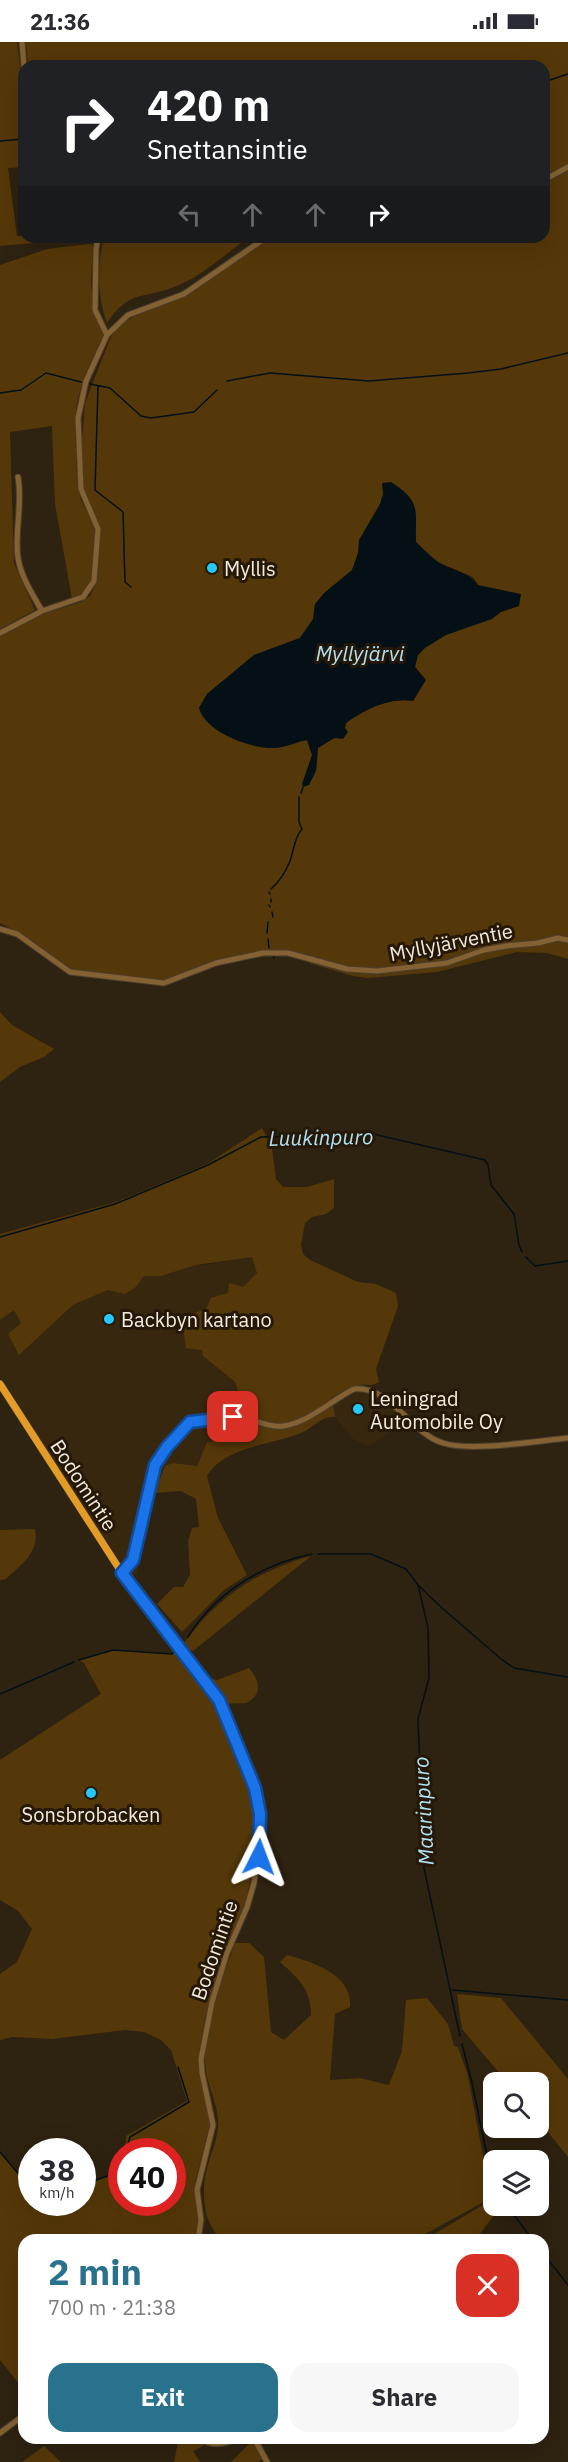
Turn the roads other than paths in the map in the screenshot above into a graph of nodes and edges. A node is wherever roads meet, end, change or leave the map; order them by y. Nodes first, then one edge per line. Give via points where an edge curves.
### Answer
1 (21, 42) edge
2 (23, 60) edge
3 (568, 167) edge
4 (550, 177) edge
5 (97, 243) edge
6 (258, 243) edge
7 (107, 335) junction
8 (18, 477) dead end
9 (42, 610) junction
10 (0, 633) edge
11 (0, 929) edge
12 (568, 940) edge
13 (0, 1384) edge
14 (568, 1438) edge
15 (122, 1573) junction
16 (199, 2234) edge
17 (18, 2420) edge
18 (0, 2433) edge
19 (257, 2444) edge
20 (267, 2462) edge

1 - 2 street
3 - 4 street
5 - 7 street via 95,310
6 - 7 street via 184,294 128,315
7 - 9 street via 87,381 78,418 81,489 98,529 94,581 83,597
8 - 9 street via 18,557 23,576
9 - 10 street
11 - 12 street, Myllyjärventie via 18,934 70,972 164,983 216,963 263,953 294,954 346,969 376,971 447,963 506,946
13 - 15 main road, Bodomintie
14 - 15 street via 469,1447 442,1443 423,1432 374,1390 363,1388 354,1389 302,1421 284,1426 233,1417 190,1422 155,1465 133,1560
15 - 16 street, Bodomintie via 214,1691 246,1762 258,1801 261,1836 254,1882 212,2002 201,2058 213,2125 197,2190
17 - 18 street
19 - 20 street

